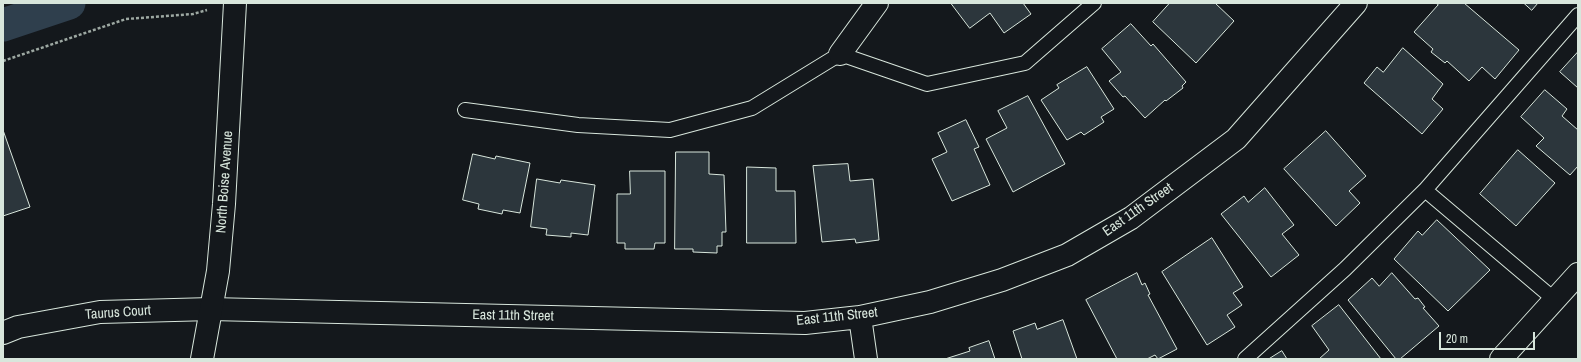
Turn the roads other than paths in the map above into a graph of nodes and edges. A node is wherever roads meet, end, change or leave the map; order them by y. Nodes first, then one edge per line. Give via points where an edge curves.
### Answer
1 (235, 3) edge
2 (877, 3) edge
3 (1094, 3) edge
4 (1356, 3) edge
5 (1578, 16) edge
6 (840, 54) junction
7 (465, 110) dead end
8 (1425, 190) junction
9 (1578, 274) edge
10 (1555, 300) junction
11 (211, 309) junction
12 (860, 317) junction
13 (3, 333) edge
14 (202, 359) edge
15 (866, 359) edge
16 (1244, 359) edge
17 (1501, 359) edge

1 - 11 street, North Boise Avenue via 224,204 218,271
2 - 6 street
3 - 6 lane via 1025,63 927,84
4 - 12 street, East 11th Street via 1236,139 1132,218 1067,255 1002,280 930,302
5 - 8 lane
6 - 7 lane via 752,108 670,130 578,125
8 - 10 lane
8 - 16 lane via 1345,269
9 - 10 street
10 - 17 street
11 - 12 street, East 11th Street via 805,323
11 - 13 street, Taurus Court via 100,312 18,327
11 - 14 street, North Boise Avenue
12 - 15 street

